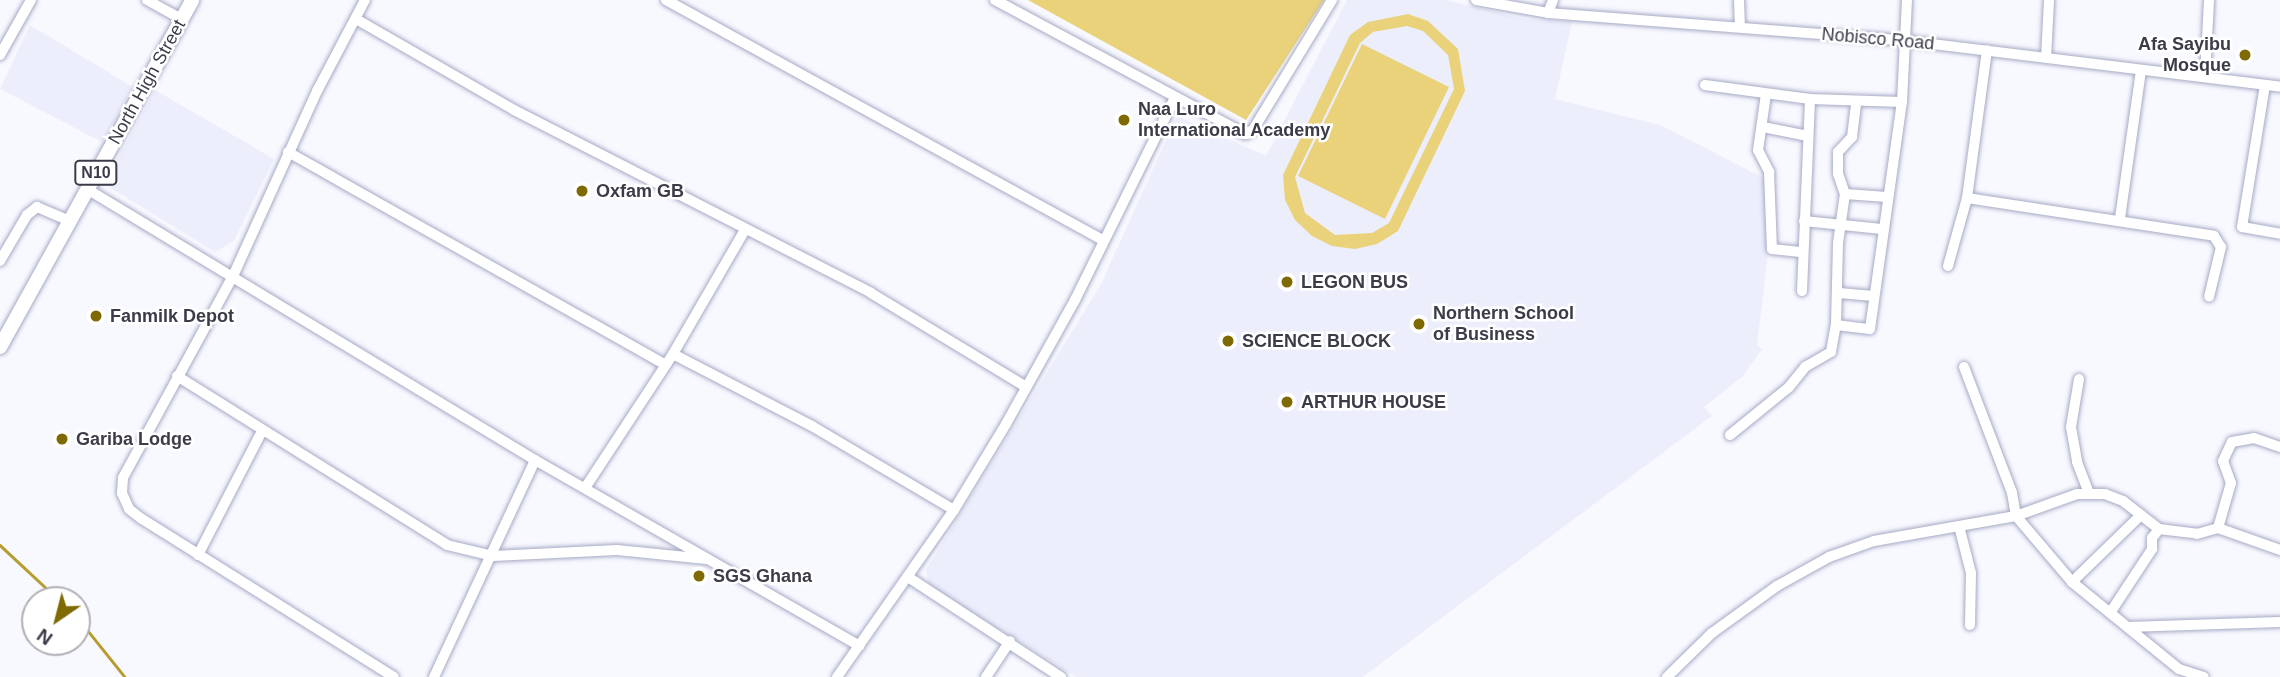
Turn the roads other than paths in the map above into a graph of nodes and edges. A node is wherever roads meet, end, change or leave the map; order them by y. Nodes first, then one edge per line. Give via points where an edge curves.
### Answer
1 (31, 0) edge
2 (191, 0) edge
3 (365, 0) edge
4 (666, 0) edge
5 (995, 0) edge
6 (1332, 0) edge
7 (1476, 0) edge
8 (1553, 0) edge
9 (1739, 0) edge
10 (1907, 0) edge
11 (2049, 0) edge
12 (2208, 0) edge
13 (152, 1) edge
14 (1548, 13) junction
15 (181, 19) junction
16 (356, 19) junction
17 (1740, 27) junction
18 (1908, 41) junction
19 (1987, 50) junction
20 (0, 55) edge
21 (2046, 58) junction
22 (2140, 69) junction
23 (2205, 77) junction
24 (1705, 85) dead end
25 (2265, 85) junction
26 (2280, 88) edge
27 (1766, 94) junction
28 (1175, 98) junction
29 (1810, 99) junction
30 (1856, 102) junction
31 (1902, 102) junction
32 (1763, 127) junction
33 (1808, 136) junction
34 (288, 152) junction
35 (87, 189) junction
36 (1845, 194) junction
37 (1887, 197) junction
38 (1967, 198) junction
39 (2120, 218) junction
40 (68, 220) junction
41 (1804, 221) junction
42 (1841, 225) junction
43 (1882, 229) junction
44 (745, 230) junction
45 (2280, 234) edge
46 (1102, 240) junction
47 (1803, 252) junction
48 (0, 261) edge
49 (1948, 266) dead end
50 (233, 276) junction
51 (1802, 291) dead end
52 (1839, 293) junction
53 (1874, 296) junction
54 (2208, 297) dead end
55 (1836, 325) junction
56 (0, 347) edge
57 (673, 354) junction
58 (664, 364) junction
59 (1964, 367) dead end
60 (177, 376) junction
61 (2079, 379) dead end
62 (1026, 387) junction
63 (262, 430) junction
64 (1730, 435) dead end
65 (2280, 447) edge
66 (535, 460) junction
67 (585, 488) junction
68 (2089, 494) junction
69 (954, 510) junction
70 (2141, 515) junction
71 (2016, 516) junction
72 (1959, 526) junction
73 (2218, 528) junction
74 (2159, 529) junction
75 (2280, 550) edge
76 (198, 555) junction
77 (493, 556) junction
78 (710, 560) junction
79 (908, 577) junction
80 (2072, 582) junction
81 (2110, 613) junction
82 (2280, 622) edge
83 (1970, 625) dead end
84 (2128, 628) junction
85 (1010, 641) junction
86 (860, 646) junction
87 (387, 675) edge
88 (434, 677) edge
89 (837, 677) edge
90 (986, 677) edge
91 (1061, 677) edge
92 (1667, 677) edge
93 (2204, 677) edge

1 - 20 street
2 - 15 highway, North High Street / N10
3 - 16 street
4 - 46 street
5 - 28 street
6 - 28 street via 1253,130 1234,132
7 - 14 street, Nobisco Road
8 - 14 street
9 - 17 street
10 - 18 street
11 - 21 street
12 - 23 street
13 - 15 street
14 - 17 street, Nobisco Road
15 - 35 highway, North High Street / N10
16 - 34 street
16 - 44 street via 514,110
17 - 18 street, Nobisco Road
18 - 19 street, Nobisco Road
18 - 31 street
19 - 21 street, Nobisco Road
19 - 38 street
21 - 22 street, Nobisco Road
22 - 23 street, Nobisco Road
22 - 39 street
23 - 25 street, Nobisco Road
24 - 27 street
25 - 26 street, Nobisco Road
25 - 45 street via 2242,226
27 - 29 street
27 - 32 street
28 - 46 street
29 - 30 street
29 - 33 street
30 - 31 street
30 - 36 street via 1852,137 1838,152 1838,174
31 - 37 street
32 - 33 street
32 - 47 street via 1758,150 1769,172 1772,249
33 - 41 street
34 - 50 street
34 - 58 street
35 - 40 highway, North High Street / N10
35 - 50 street
36 - 37 street
36 - 42 street
37 - 43 street
38 - 39 street
38 - 49 street
39 - 54 street via 2219,240
40 - 48 street via 37,207 27,215
40 - 56 highway, North High Street / N10
41 - 42 street
41 - 47 street
42 - 43 street
42 - 52 street
43 - 53 street
44 - 57 street
44 - 62 street via 871,293
46 - 62 street
47 - 51 street
50 - 60 street
50 - 66 street
52 - 53 street
52 - 55 street
53 - 55 street via 1870,329
55 - 64 street via 1831,352 1805,367 1789,387
57 - 58 street
57 - 69 street via 812,426
58 - 67 street
59 - 71 street
60 - 63 street
60 - 76 street via 124,478 122,494 129,509
61 - 68 street via 2071,427 2077,463
62 - 69 street
63 - 76 street
63 - 77 street via 420,531 447,545
65 - 73 street via 2254,438 2232,442 2225,450 2223,461 2231,483
66 - 67 street
66 - 77 street
67 - 78 street
68 - 70 street via 2105,494
68 - 71 street
69 - 79 street
70 - 74 street
70 - 80 street
71 - 72 street
71 - 80 street
72 - 83 street via 1970,573
72 - 92 street via 1874,541 1829,557 1777,586 1712,633
73 - 74 street via 2197,534
73 - 75 street
74 - 81 street via 2152,538 2152,549
76 - 87 street
77 - 78 street via 617,550
77 - 88 street
78 - 86 street
79 - 85 street
79 - 86 street
80 - 81 street
81 - 84 street
82 - 84 street
84 - 93 street via 2179,669
85 - 90 street
85 - 91 street
86 - 89 street

